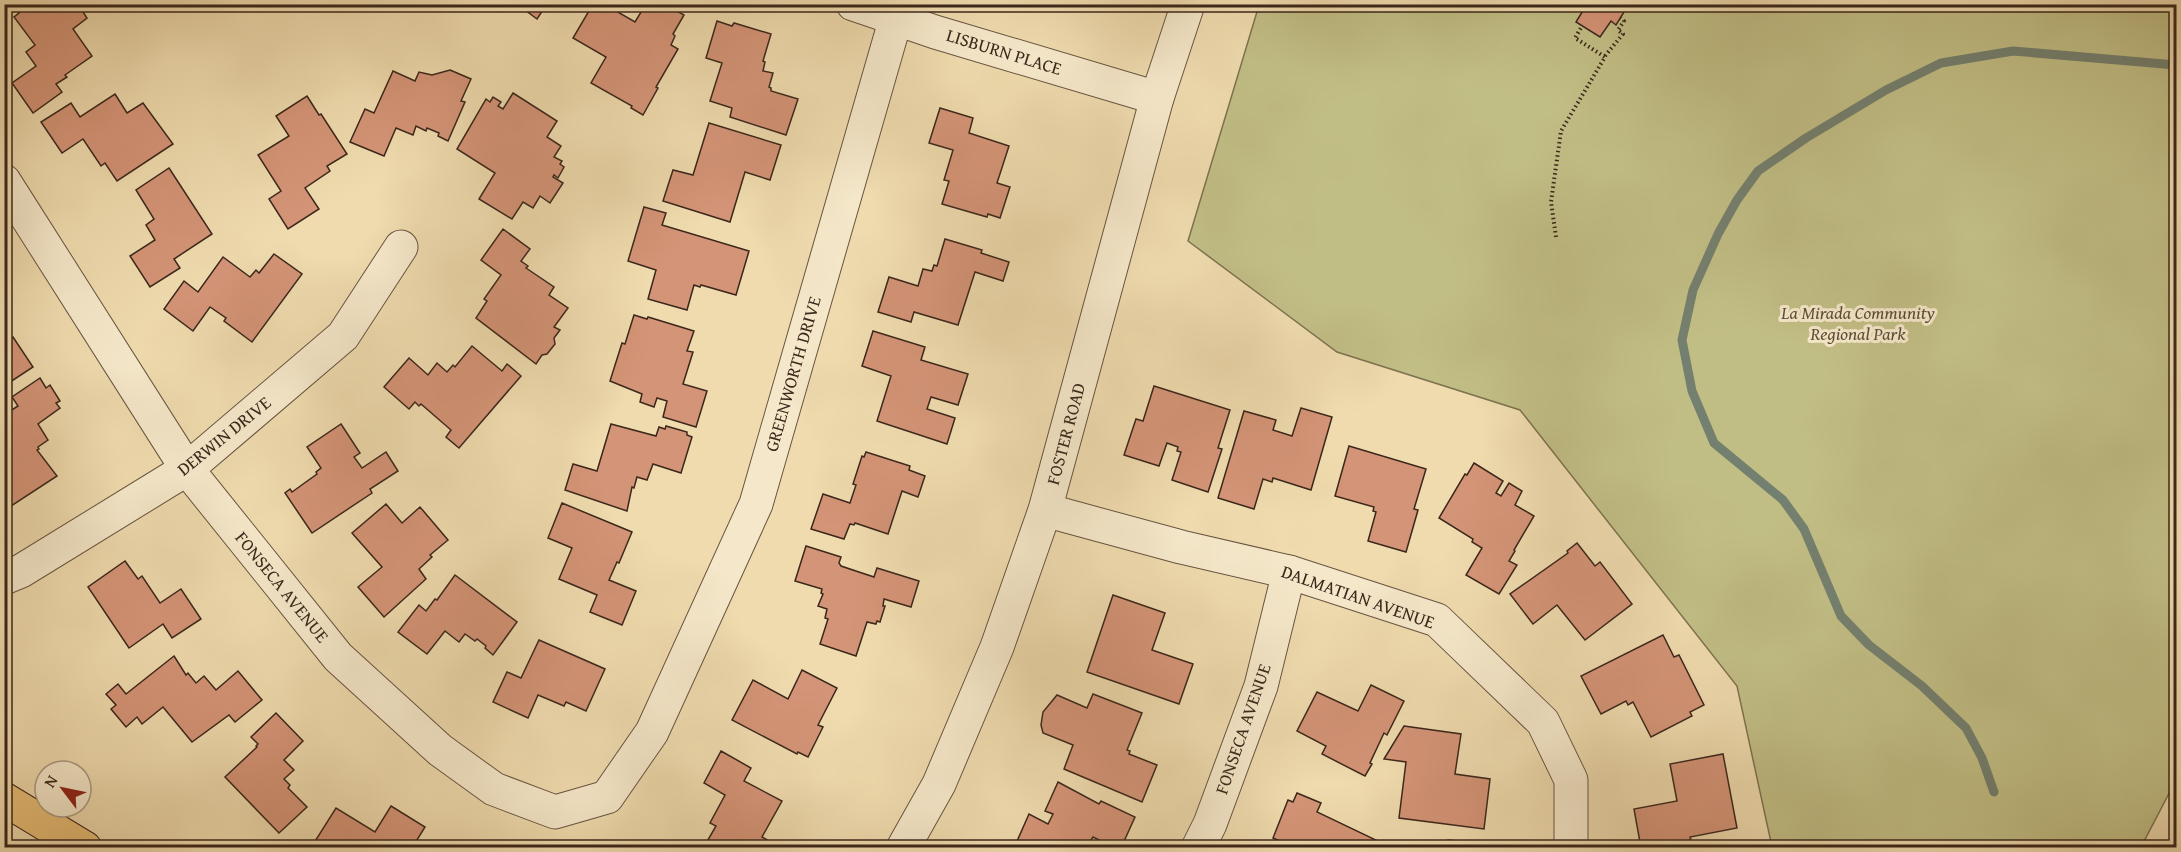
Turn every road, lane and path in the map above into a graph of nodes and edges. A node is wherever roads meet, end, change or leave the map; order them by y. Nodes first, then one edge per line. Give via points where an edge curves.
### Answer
1 (853, 4) edge
2 (1188, 4) edge
3 (898, 11) edge
4 (1620, 18) dead end
5 (1582, 26) dead end
6 (1605, 57) junction
7 (1157, 98) junction
8 (4, 181) edge
9 (1556, 237) dead end
10 (401, 247) dead end
11 (188, 469) junction
12 (1045, 510) junction
13 (1289, 572) junction
14 (4, 578) edge
15 (652, 732) joint
16 (4, 799) edge
17 (85, 848) edge
18 (903, 848) edge
19 (1198, 848) edge
20 (1571, 848) edge

1 - 3 street, LISBURN PLACE
2 - 7 street, FOSTER ROAD
3 - 7 street, LISBURN PLACE via 935,32
3 - 15 street, GREENWORTH DRIVE via 756,504
4 - 6 path via 1624,21 1618,30 1623,34
5 - 6 path via 1575,38
6 - 9 path via 1561,131 1551,202
7 - 12 street, FOSTER ROAD
8 - 11 street, FONSECA AVENUE
10 - 11 street, DERWIN DRIVE via 343,336
11 - 14 street, DERWIN DRIVE
11 - 15 street, FONSECA AVENUE via 338,657 440,750 494,789 555,812 607,797
12 - 13 street, DALMATIAN AVENUE
12 - 18 street, FOSTER ROAD via 997,647 939,784
13 - 19 street, FONSECA AVENUE via 1261,686
13 - 20 street, DALMATIAN AVENUE via 1437,620 1543,722 1571,780
16 - 17 main road

